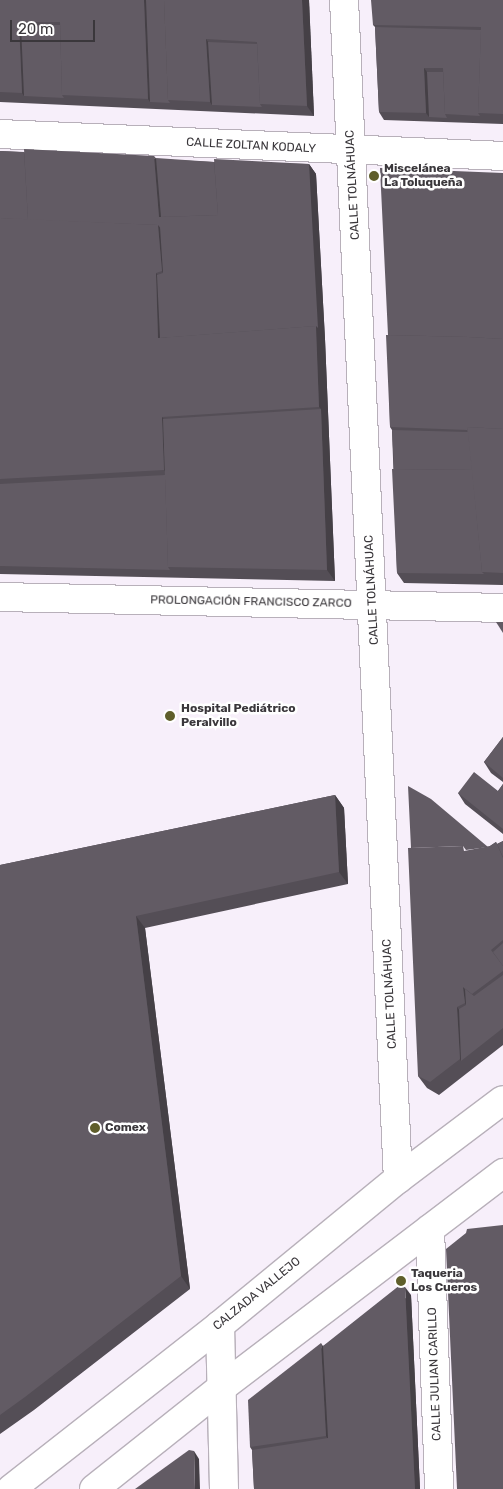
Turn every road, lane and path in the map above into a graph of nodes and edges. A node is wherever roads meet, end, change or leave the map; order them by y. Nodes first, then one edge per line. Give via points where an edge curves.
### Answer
1 (344, 0) edge
2 (0, 134) edge
3 (351, 150) junction
4 (503, 156) edge
5 (0, 596) edge
6 (373, 605) junction
7 (503, 608) edge
8 (503, 1100) edge
9 (503, 1173) edge
10 (398, 1180) junction
11 (491, 1191) edge
12 (430, 1229) junction
13 (220, 1325) junction
14 (221, 1388) junction
15 (11, 1489) edge
16 (94, 1489) edge
17 (224, 1489) edge
18 (439, 1489) edge

1 - 3 street, CALLE TOLNÁHUAC
2 - 3 street, CALLE ZOLTAN KODALY
3 - 4 street, CALLE ZOLTAN KODALY
3 - 6 street, CALLE TOLNÁHUAC
5 - 6 street, PROLONGACIÓN FRANCISCO ZARCO
6 - 7 street, PROLONGACIÓN FRANCISCO ZARCO
6 - 10 street, CALLE TOLNÁHUAC
8 - 10 street, CALZADA VALLEJO
9 - 11 street
10 - 13 street, CALZADA VALLEJO
11 - 12 street
12 - 14 street
12 - 18 street, CALLE JULIAN CARILLO
13 - 14 street
13 - 15 street, CALZADA VALLEJO
14 - 16 street
14 - 17 street

